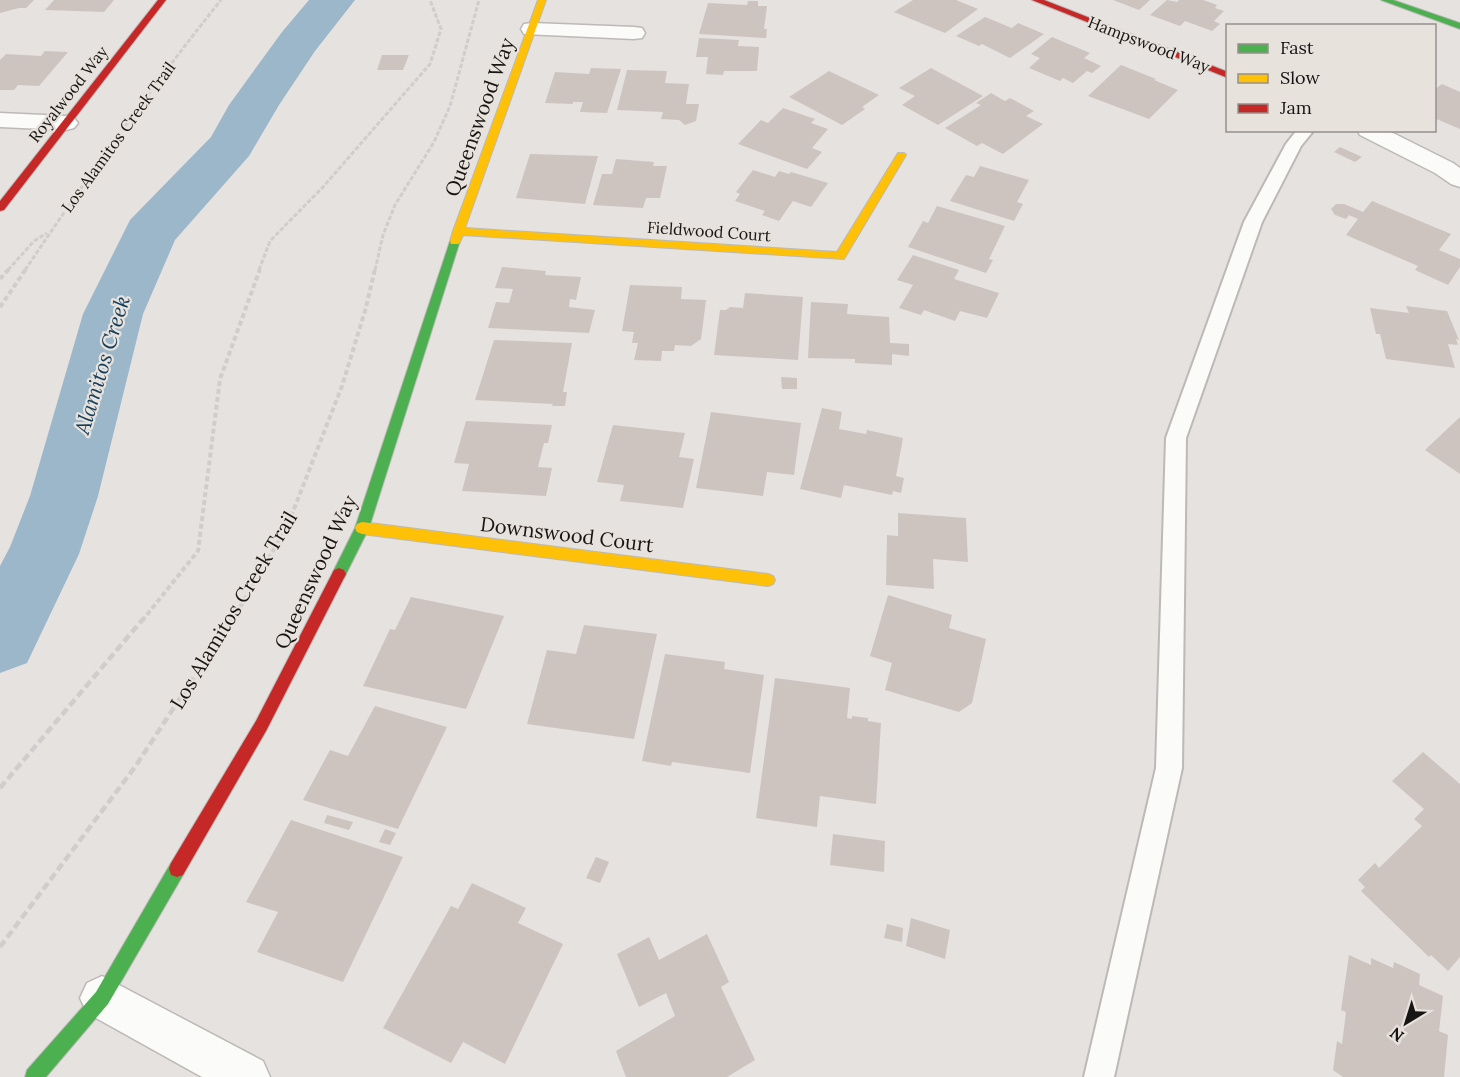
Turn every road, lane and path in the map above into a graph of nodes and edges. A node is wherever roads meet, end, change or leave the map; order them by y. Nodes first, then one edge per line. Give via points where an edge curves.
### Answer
1 (162, 0) edge
2 (221, 0) edge
3 (430, 0) edge
4 (479, 0) edge
5 (542, 0) edge
6 (1036, 0) edge
7 (1385, 0) edge
8 (1460, 26) edge
9 (532, 29) junction
10 (634, 33) dead end
11 (1226, 75) edge
12 (0, 120) edge
13 (66, 123) junction
14 (1304, 132) edge
15 (1372, 132) edge
16 (901, 154) dead end
17 (1460, 179) edge
18 (0, 208) edge
19 (51, 231) junction
20 (458, 231) junction
21 (0, 279) edge
22 (0, 307) edge
23 (362, 528) junction
24 (768, 580) dead end
25 (0, 788) edge
26 (0, 947) edge
27 (102, 998) junction
28 (34, 1077) edge
29 (247, 1077) edge
30 (1099, 1077) edge

1 - 13 street, Royalwood Way
2 - 19 path, Los Alamitos Creek Trail via 166,69
3 - 25 path via 441,29 430,64 323,187 270,241 220,379 198,551
4 - 26 path, Los Alamitos Creek Trail via 450,106 434,142 395,205 383,235 342,386 287,527 228,627 135,767
5 - 9 street, Queenswood Way
6 - 11 street, Hampswood Way
7 - 8 street
9 - 10 street
9 - 20 street, Queenswood Way
12 - 13 street
13 - 18 street, Royalwood Way
14 - 30 lane via 1294,144 1254,222 1176,438 1169,768
15 - 17 street
16 - 20 street, Fieldwood Court via 840,256
19 - 21 path via 34,241
19 - 22 path, Los Alamitos Creek Trail
20 - 23 street, Queenswood Way
23 - 24 street, Downswood Court
23 - 27 street, Queenswood Way via 261,726
27 - 28 street, Queenswood Way
27 - 29 street

